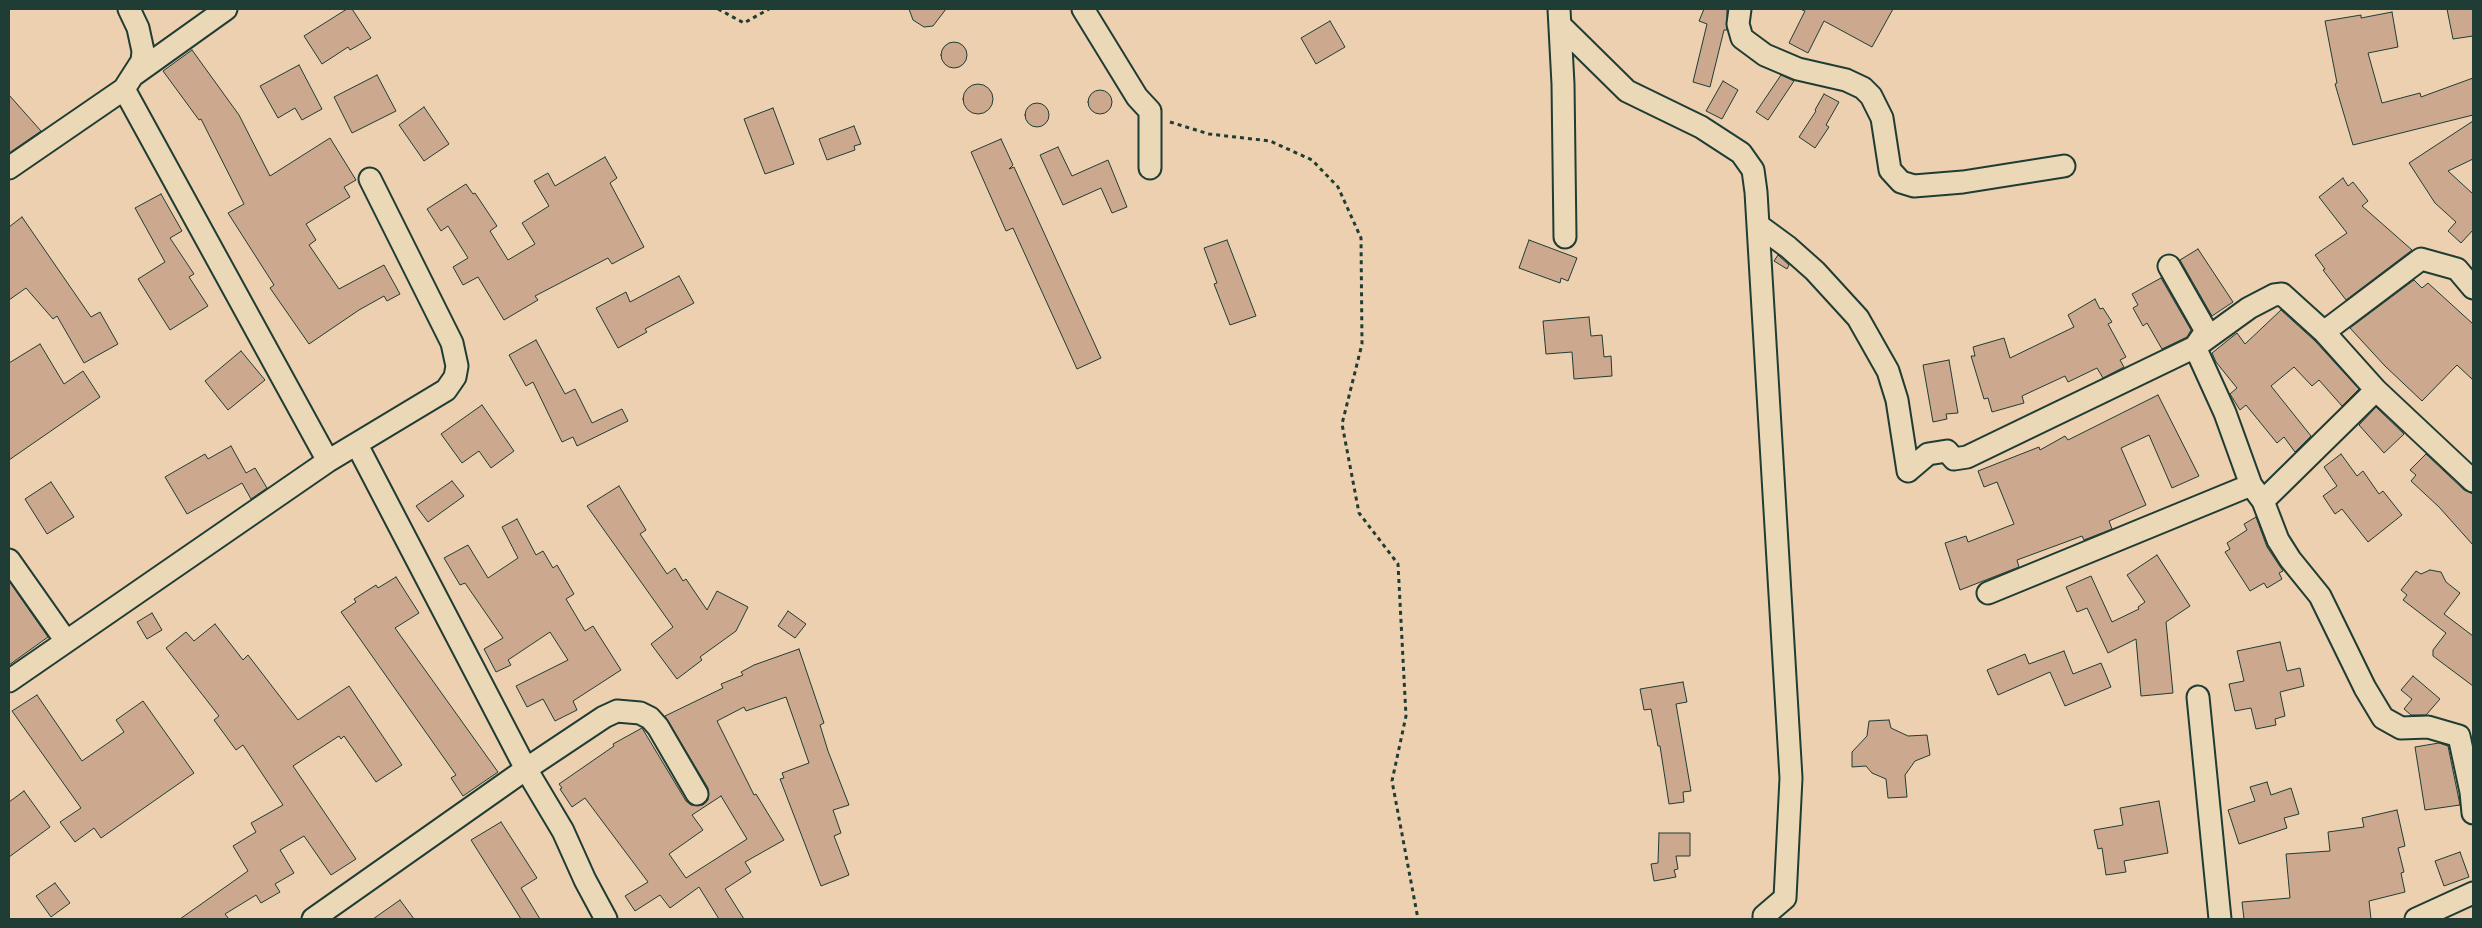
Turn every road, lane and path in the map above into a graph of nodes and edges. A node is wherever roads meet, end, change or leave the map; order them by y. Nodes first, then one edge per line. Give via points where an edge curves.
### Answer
1 (129, 9) edge
2 (226, 9) edge
3 (718, 9) edge
4 (769, 9) edge
5 (1083, 9) edge
6 (1740, 9) edge
7 (1560, 17) edge
8 (129, 81) junction
9 (1165, 121) dead end
10 (2064, 166) dead end
11 (9, 168) edge
12 (1150, 168) dead end
13 (370, 179) dead end
14 (1758, 225) junction
15 (1565, 237) dead end
16 (2169, 266) dead end
17 (2473, 288) edge
18 (2324, 332) junction
19 (2195, 347) junction
20 (2376, 390) junction
21 (357, 445) junction
22 (328, 461) junction
23 (2473, 481) edge
24 (2257, 493) junction
25 (9, 560) edge
26 (1988, 593) dead end
27 (66, 641) junction
28 (9, 681) edge
29 (2198, 697) dead end
30 (526, 770) junction
31 (697, 794) dead end
32 (2472, 797) edge
33 (2473, 893) edge
34 (313, 919) edge
35 (606, 919) edge
36 (1418, 919) edge
37 (1764, 919) edge
38 (2220, 919) edge
39 (2416, 919) edge

1 - 8 street via 138,28 143,51 142,61
2 - 8 street
3 - 4 path via 744,22
5 - 12 street via 1137,97 1150,111
6 - 10 street via 1738,24 1742,38 1765,55 1798,68 1846,80 1871,96 1882,118 1890,170 1901,182 1914,186 1963,182
7 - 14 street via 1627,91 1701,127 1741,153 1753,170
7 - 15 street
8 - 11 street
8 - 22 street
9 - 36 path via 1209,134 1270,141 1312,160 1338,187 1361,238 1362,344 1342,424 1358,514 1398,564 1406,716 1392,781
13 - 21 street via 452,343 458,366 446,390
14 - 19 street via 1815,271 1868,333 1888,370 1897,400 1908,471 1928,454 1947,452 1954,459 1967,457
14 - 37 street via 1791,778 1784,898
16 - 19 street via 2206,331
17 - 18 street via 2457,270 2421,259
18 - 19 street via 2285,295 2278,294 2249,308
18 - 20 street
19 - 24 street
20 - 23 street
20 - 24 street
21 - 22 street
21 - 30 street
22 - 27 street
24 - 26 street
24 - 32 street via 2278,540 2320,596 2383,718 2402,728 2428,727 2459,736
25 - 27 street
27 - 28 street
29 - 38 street
30 - 31 street via 604,717 628,711 650,718 658,727
30 - 34 street
30 - 35 street via 563,831
33 - 39 street

